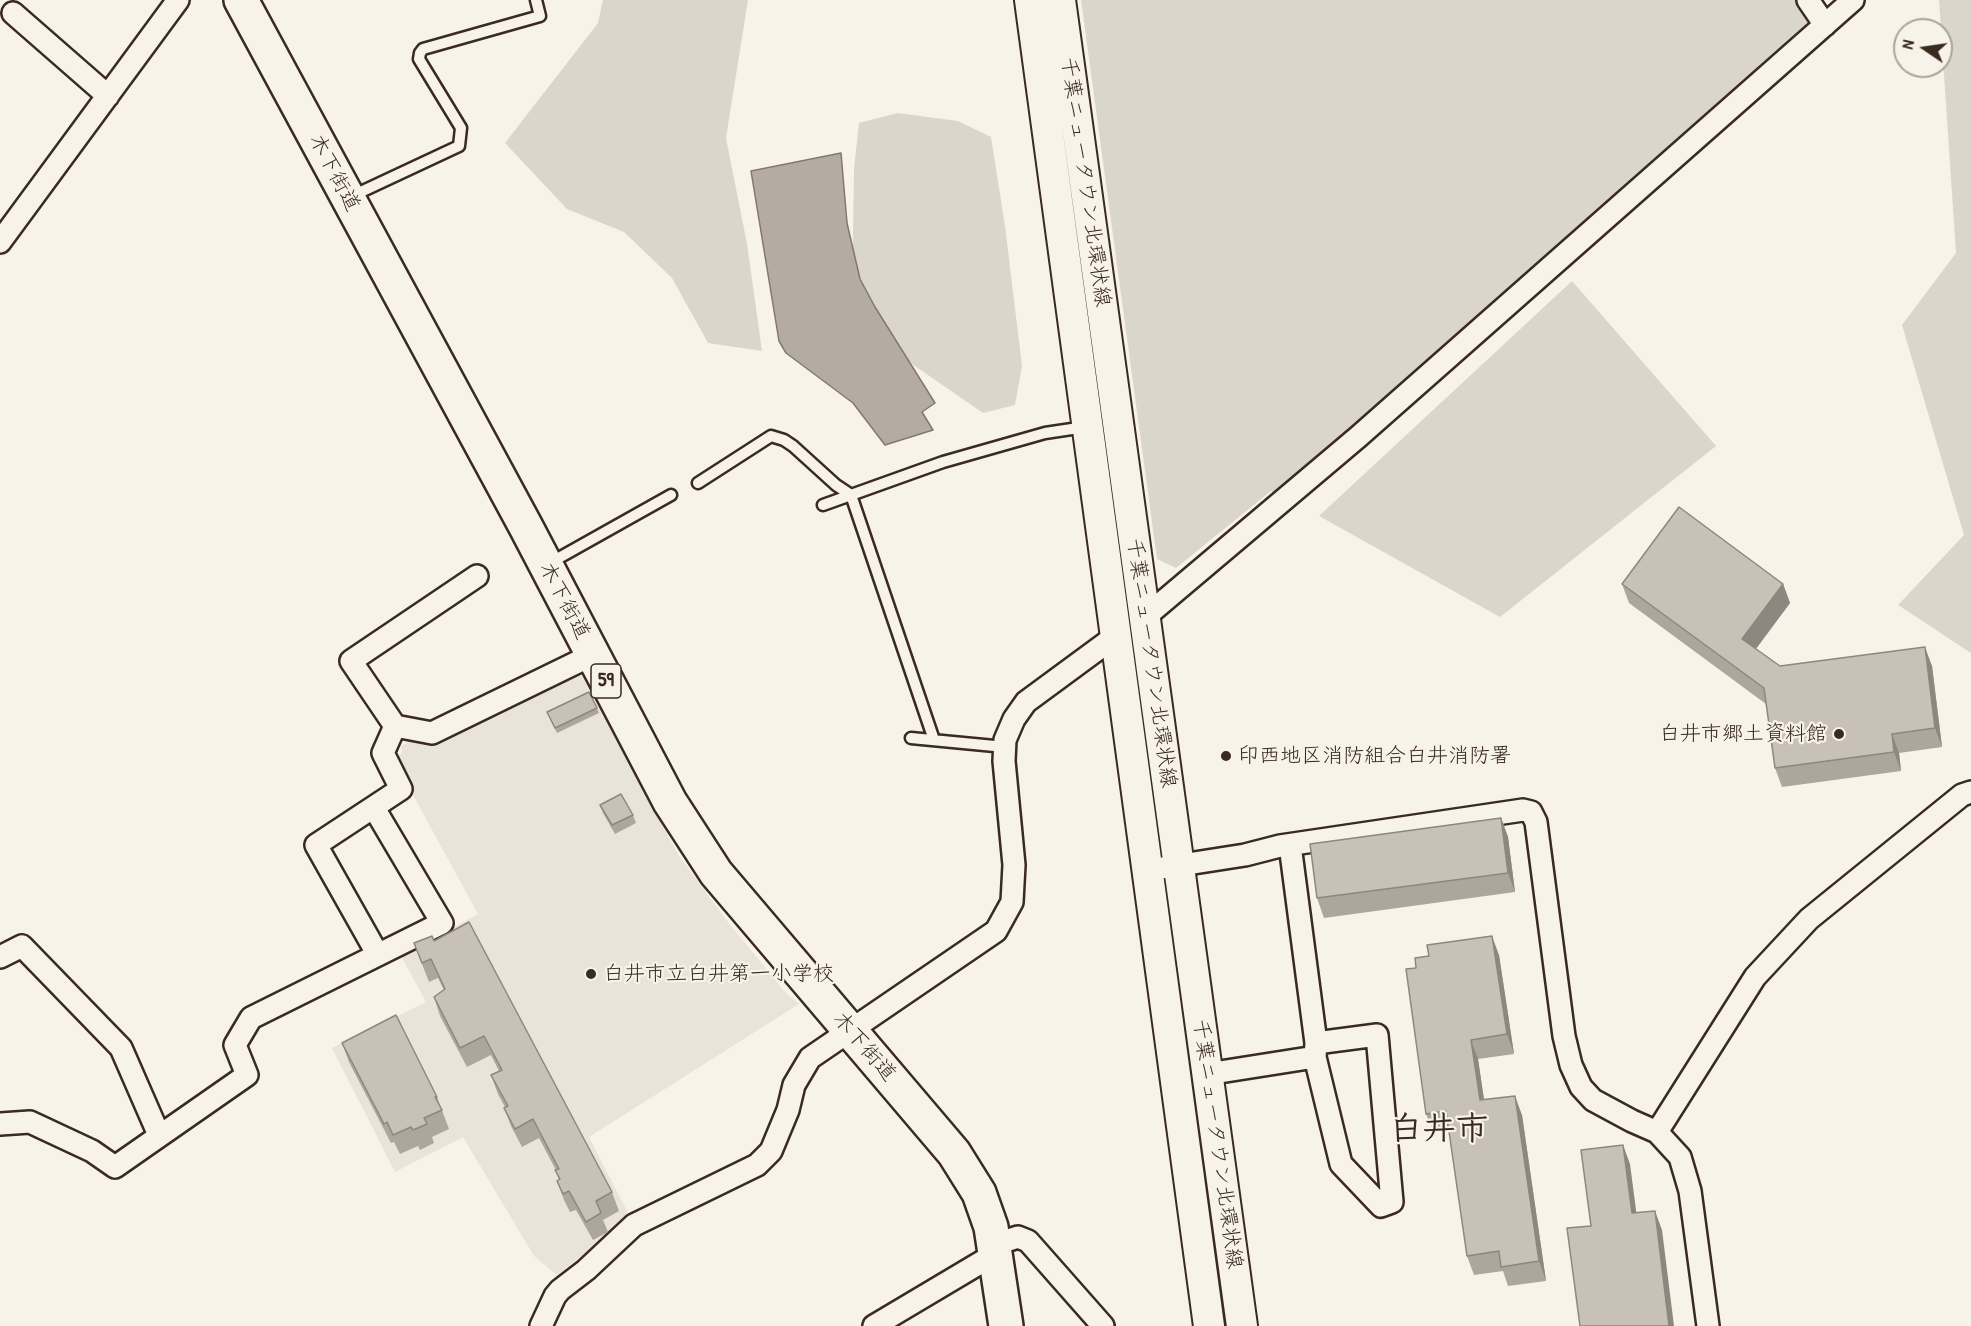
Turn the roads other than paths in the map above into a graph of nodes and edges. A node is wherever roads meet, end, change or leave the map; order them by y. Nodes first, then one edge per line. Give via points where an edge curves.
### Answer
1 (178, 0) edge
2 (241, 0) edge
3 (536, 0) edge
4 (1030, 0) edge
5 (1060, 0) edge
6 (1808, 0) edge
7 (1853, 0) edge
8 (13, 13) dead end
9 (1825, 25) junction
10 (108, 96) junction
11 (347, 198) junction
12 (0, 242) edge
13 (1089, 427) junction
14 (698, 483) dead end
15 (671, 495) dead end
16 (851, 495) junction
17 (824, 505) dead end
18 (545, 565) junction
19 (477, 576) dead end
20 (1145, 617) junction
21 (1117, 634) junction
22 (592, 655) junction
23 (396, 726) junction
24 (911, 738) dead end
25 (934, 740) junction
26 (1005, 747) junction
27 (1971, 792) edge
28 (374, 808) junction
29 (1290, 845) junction
30 (1179, 865) junction
31 (1149, 870) junction
32 (378, 955) junction
33 (0, 957) edge
34 (849, 1030) junction
35 (1315, 1050) junction
36 (1208, 1074) junction
37 (0, 1124) edge
38 (1657, 1132) junction
39 (159, 1135) junction
40 (994, 1249) junction
41 (541, 1326) edge
42 (874, 1326) edge
43 (1006, 1326) edge
44 (1103, 1326) edge
45 (1209, 1326) edge
46 (1242, 1326) edge
47 (1708, 1326) edge

1 - 10 street
2 - 11 main road, 木下街道 / 59
3 - 11 lane via 540,16 423,49 420,59 461,128 459,146
4 - 13 main road, 千葉ニュータウン北環状線
5 - 20 main road, 千葉ニュータウン北環状線
6 - 9 street
7 - 9 street
8 - 10 street
9 - 20 street via 1358,437
10 - 12 street
11 - 18 main road, 木下街道 / 59
13 - 16 lane via 1045,433 943,462
13 - 21 main road, 千葉ニュータウン北環状線
14 - 16 lane via 771,436 793,446
15 - 18 lane
16 - 17 lane
16 - 25 lane
18 - 22 main road, 木下街道 / 59
19 - 23 street via 351,661
20 - 30 main road, 千葉ニュータウン北環状線
21 - 26 street via 1026,702 1014,719
21 - 31 main road, 千葉ニュータウン北環状線
22 - 23 street via 432,733
22 - 34 main road, 木下街道 / 59 via 700,850
23 - 28 street via 383,753 401,789
24 - 25 lane
25 - 26 lane
26 - 34 street via 1014,865 1011,902 996,931
27 - 38 street via 1962,795 1809,919 1755,977
28 - 32 street via 316,845
28 - 32 street via 442,923
29 - 30 street
29 - 35 street
29 - 38 street via 1523,810 1531,812 1536,822 1571,1065 1581,1087 1593,1100
30 - 31 street
30 - 36 main road, 千葉ニュータウン北環状線
31 - 45 main road, 千葉ニュータウン北環状線
32 - 39 street via 251,1018 235,1045 247,1075
33 - 39 street via 22,946 121,1048
34 - 40 main road, 木下街道 / 59 via 954,1153 979,1193
34 - 41 street via 810,1058 794,1084 771,1151 757,1165 634,1226 560,1290
35 - 35 street via 1377,1035 1392,1202 1381,1206 1341,1164
35 - 36 street
36 - 46 main road, 千葉ニュータウン北環状線
37 - 39 street via 30,1122 92,1151 115,1167
38 - 47 street via 1680,1157 1690,1191
40 - 42 street
40 - 43 main road, 木下街道 / 59
40 - 44 street via 1018,1237 1028,1241

